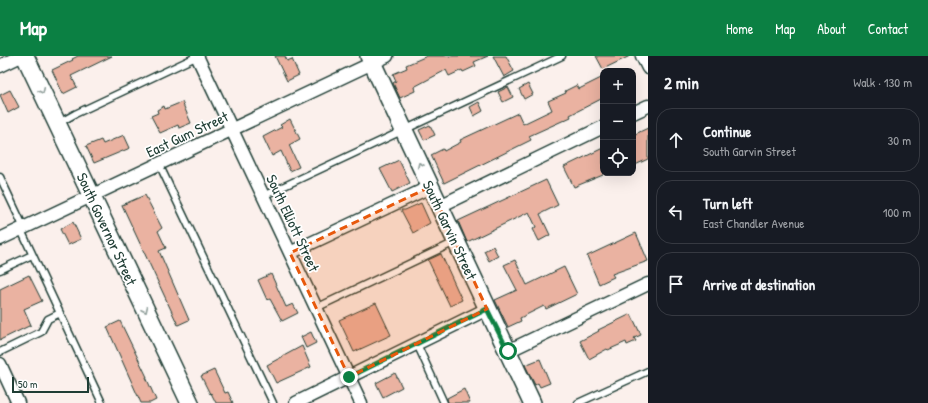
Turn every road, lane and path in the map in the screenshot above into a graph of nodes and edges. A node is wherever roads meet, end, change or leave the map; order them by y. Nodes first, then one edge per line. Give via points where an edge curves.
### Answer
1 (22, 56) edge
2 (25, 56) edge
3 (197, 56) edge
4 (562, 56) edge
5 (642, 56) edge
6 (376, 58) edge
7 (0, 66) edge
8 (648, 68) edge
9 (648, 106) edge
10 (636, 112) edge
11 (58, 124) junction
12 (600, 128) edge
13 (403, 129) junction
14 (232, 130) junction
15 (159, 164) junction
16 (0, 177) edge
17 (430, 187) junction
18 (92, 196) junction
19 (263, 196) junction
20 (440, 206) junction
21 (22, 229) junction
22 (0, 239) edge
23 (456, 241) junction
24 (290, 253) junction
25 (32, 255) junction
26 (0, 270) edge
27 (648, 284) edge
28 (316, 308) junction
29 (487, 309) junction
30 (60, 313) junction
31 (417, 344) junction
32 (508, 351) junction
33 (0, 352) edge
34 (0, 364) edge
35 (648, 371) edge
36 (349, 377) junction
37 (18, 403) edge
38 (102, 403) edge
39 (190, 403) edge
40 (273, 403) edge
41 (296, 403) edge
42 (361, 403) edge
43 (444, 403) edge
44 (532, 403) edge
45 (578, 403) edge

1 - 7 street
2 -> 11 street, South Governor Street
3 - 11 lane
3 - 14 street, South Elliott Street
4 - 13 lane
5 - 8 street
6 - 13 street, South Garvin Street
6 - 14 street, East Gum Street
9 - 10 street
11 - 18 street, South Governor Street
12 - 20 street
17 -> 13 street, South Garvin Street
13 - 19 lane
14 - 15 street, East Gum Street
14 - 19 street, South Elliott Street
15 - 18 street, East Gum Street
15 - 40 lane
16 - 21 lane
17 - 20 street, South Garvin Street
17 - 24 street
18 - 21 street, East Gum Street
18 -> 39 street, South Governor Street
19 - 24 street, South Elliott Street
20 - 23 street, South Garvin Street
21 - 22 street, East Gum Street
21 - 25 lane
23 - 28 lane
23 - 29 street, South Garvin Street
24 - 28 street, South Elliott Street
25 - 26 lane
25 - 30 lane
27 - 32 street
28 - 36 street, South Elliott Street
29 - 31 street
29 - 32 street, South Garvin Street
30 - 33 lane via 48,319 41,332
30 - 38 lane
31 - 36 street
31 - 43 lane
32 - 44 street, South Garvin Street
34 - 37 street
35 - 45 lane
36 - 41 street
36 - 42 street, South Elliott Street

